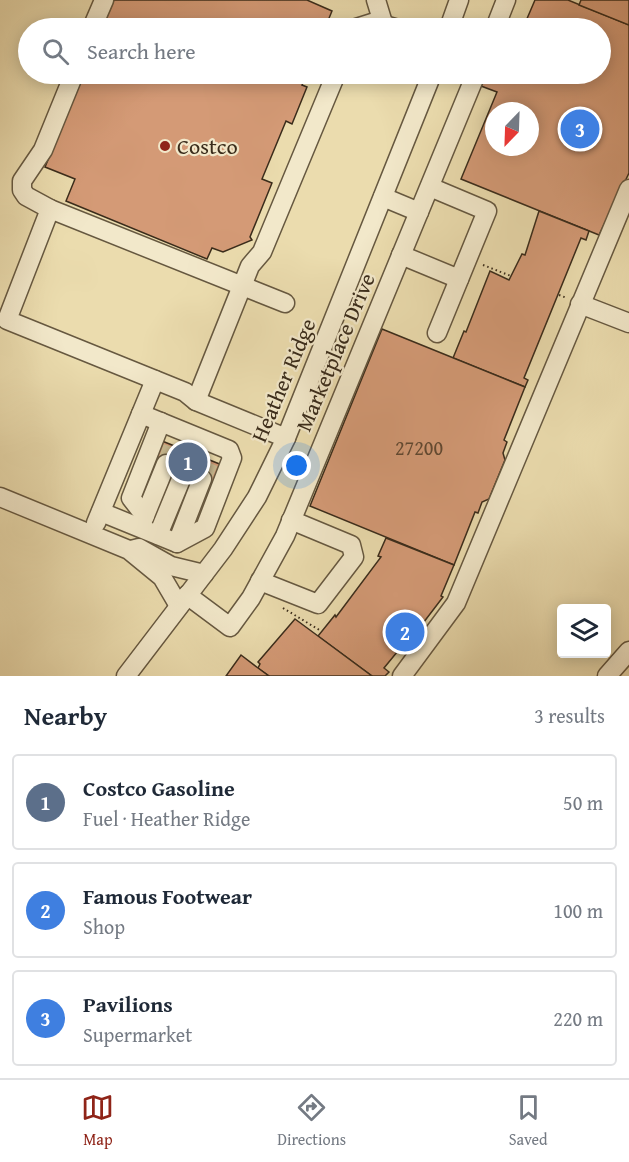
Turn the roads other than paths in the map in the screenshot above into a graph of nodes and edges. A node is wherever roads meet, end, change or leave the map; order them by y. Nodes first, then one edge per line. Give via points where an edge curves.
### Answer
1 (104, 0) edge
2 (376, 0) edge
3 (459, 0) edge
4 (506, 0) edge
5 (96, 18) edge
6 (385, 18) edge
7 (453, 18) edge
8 (499, 18) edge
9 (70, 84) edge
10 (332, 84) edge
11 (428, 84) edge
12 (472, 84) edge
13 (430, 187) junction
14 (629, 189) edge
15 (383, 197) junction
16 (50, 209) junction
17 (419, 212) junction
18 (401, 255) junction
19 (459, 279) junction
20 (242, 285) junction
21 (285, 303) dead end
22 (580, 304) junction
23 (629, 323) edge
24 (437, 333) dead end
25 (155, 380) junction
26 (196, 401) junction
27 (141, 414) junction
28 (161, 422) junction
29 (286, 438) junction
30 (166, 464) tunnel mouth
31 (184, 472) tunnel mouth
32 (202, 479) tunnel mouth
33 (0, 497) edge
34 (101, 512) junction
35 (291, 520) junction
36 (143, 522) junction
37 (92, 534) junction
38 (158, 535) junction
39 (177, 543) junction
40 (129, 550) junction
41 (204, 574) junction
42 (260, 581) junction
43 (183, 601) junction
44 (629, 651) edge
45 (126, 676) edge
46 (402, 676) edge
47 (608, 676) edge

1 - 5 street
2 - 6 street
3 - 7 street
4 - 8 street
9 - 16 street via 43,150 22,181 26,196
10 - 20 street via 262,252 250,266
11 - 15 street, Heather Ridge
12 - 13 street, Marketplace Drive
13 - 17 street, Marketplace Drive
13 - 19 street via 487,211
14 - 22 street
15 - 17 street
15 - 29 street, Heather Ridge
16 - 20 street
16 - 25 street via 8,320
17 - 18 street, Marketplace Drive
18 - 19 street
18 - 35 street, Marketplace Drive
19 - 24 street
20 - 21 street
20 - 26 street
22 - 23 street
22 - 46 street via 456,603
25 - 26 street
25 - 27 street
26 - 29 street
27 - 28 street
27 - 34 street
28 - 36 street via 130,498
28 - 39 street via 176,438 213,453 228,450 232,459 205,528
29 - 41 street, Heather Ridge via 257,497
30 - 36 street
31 - 38 street
32 - 39 street
33 - 37 street
34 - 36 street
34 - 37 street
35 - 42 street, Marketplace Drive
35 - 42 street via 351,545 354,557 318,603
36 - 38 street
37 - 40 street
38 - 39 street
40 - 41 street via 139,548 171,566
40 - 43 street via 162,577
41 - 43 street, Heather Ridge
42 - 43 street, Marketplace Drive via 230,627
43 - 45 street, Heather Ridge
44 - 47 street

